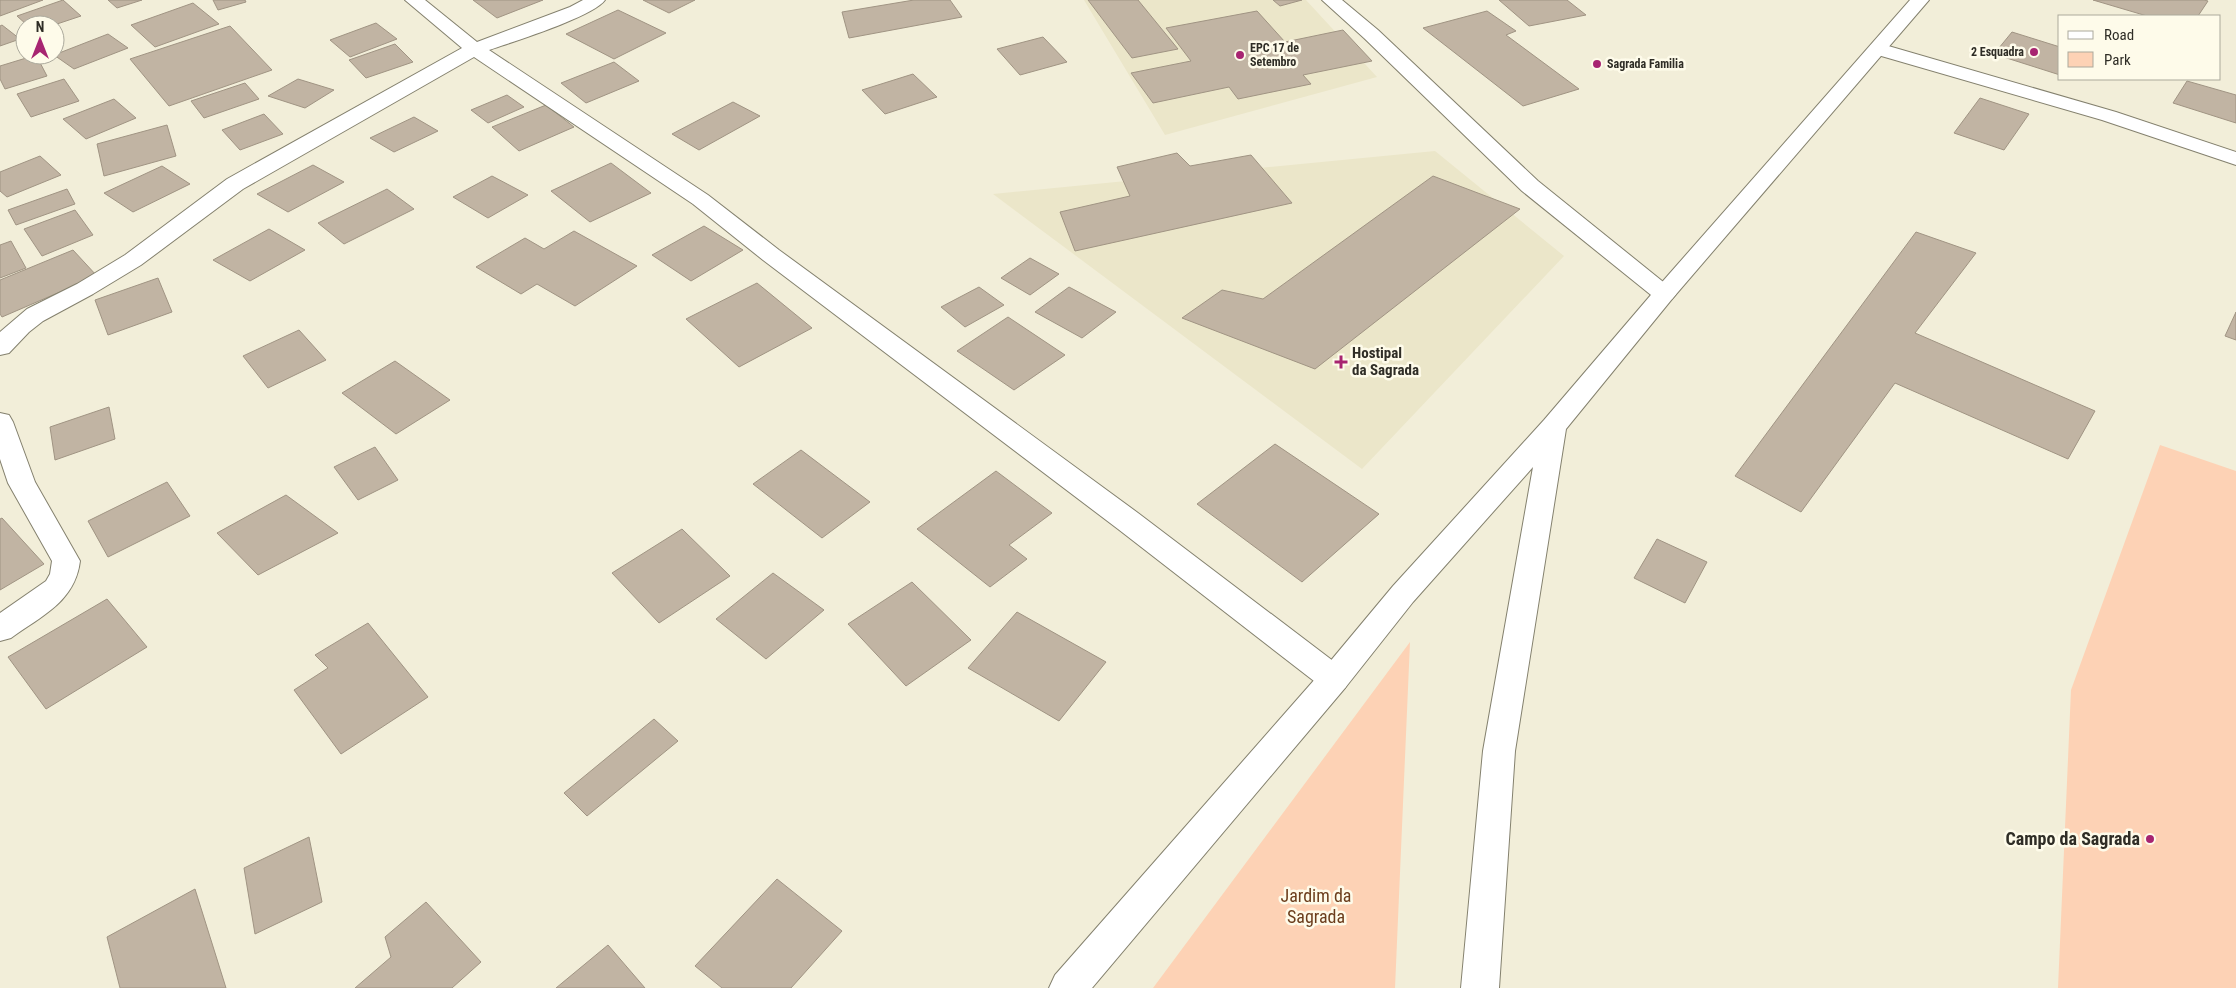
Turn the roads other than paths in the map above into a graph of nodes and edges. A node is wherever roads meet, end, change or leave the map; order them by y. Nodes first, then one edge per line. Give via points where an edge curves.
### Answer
1 (414, 0) edge
2 (596, 0) edge
3 (1331, 0) edge
4 (1920, 0) edge
5 (475, 49) junction
6 (1878, 49) junction
7 (2236, 159) edge
8 (1664, 294) junction
9 (0, 347) edge
10 (0, 422) edge
11 (1553, 427) junction
12 (0, 629) edge
13 (1334, 679) junction
14 (1068, 988) edge
15 (1480, 988) edge

1 - 5 street
2 - 5 street via 576,11
3 - 8 street via 1530,186
4 - 6 street
5 - 9 street via 235,184 132,260 35,315
5 - 13 street via 733,222 779,261
6 - 7 street via 2109,116
6 - 8 street
8 - 11 street
10 - 12 street via 22,483 66,562 64,576 56,589
11 - 13 street via 1403,594
11 - 15 street via 1499,751
13 - 14 street

